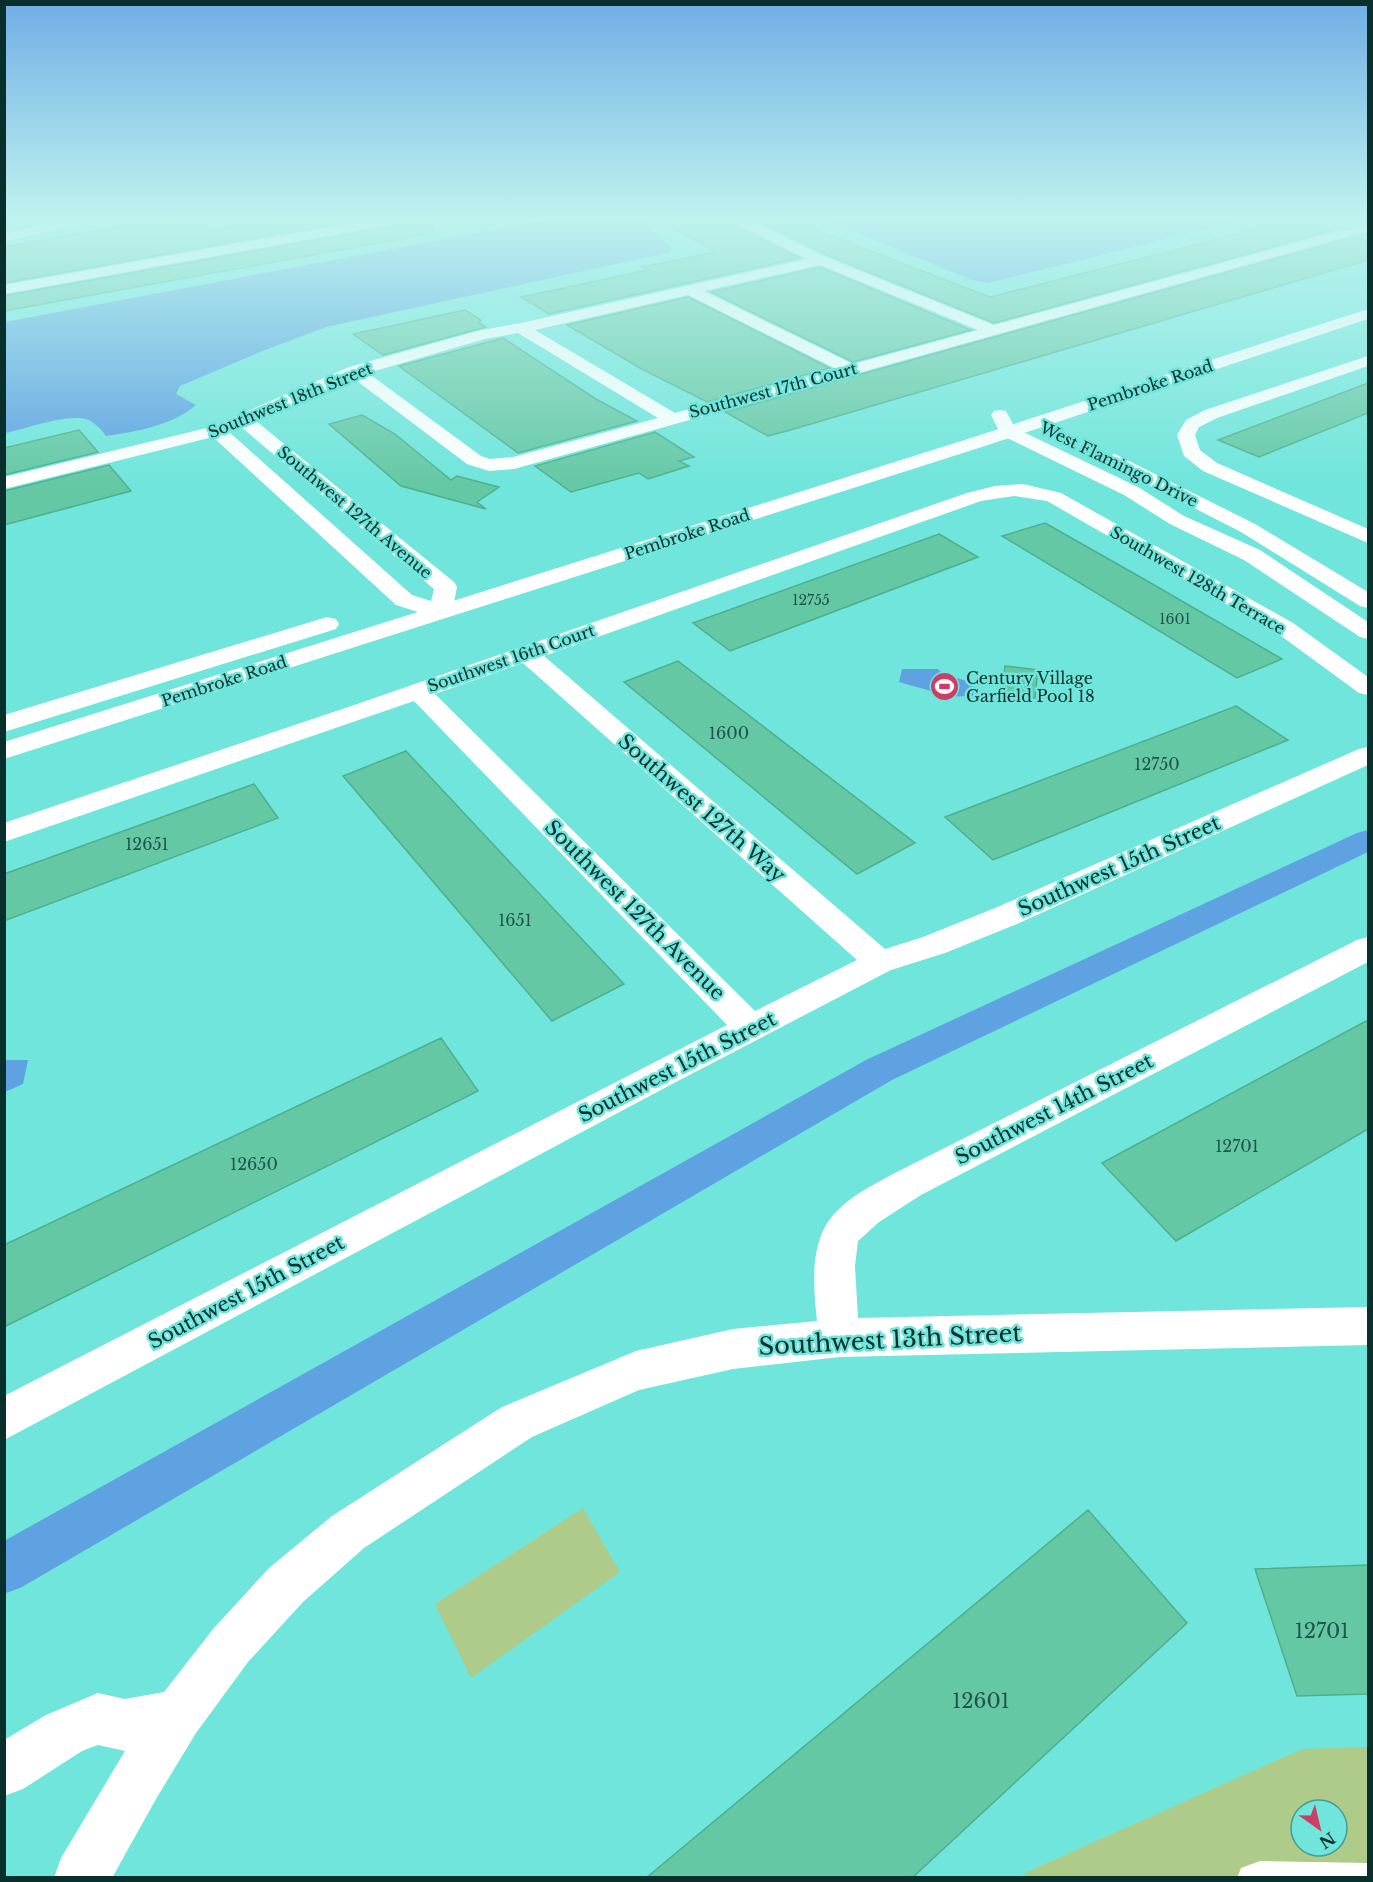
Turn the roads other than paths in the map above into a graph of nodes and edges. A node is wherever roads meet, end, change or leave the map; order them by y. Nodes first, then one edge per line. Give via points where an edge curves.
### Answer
1 (610, 308) edge
2 (726, 308) edge
3 (938, 308) edge
4 (1073, 308) edge
5 (1337, 308) edge
6 (1368, 314) edge
7 (520, 328) junction
8 (992, 330) junction
9 (1368, 361) edge
10 (850, 369) junction
11 (355, 371) junction
12 (1065, 394) dead end
13 (1028, 415) junction
14 (671, 418) junction
15 (244, 420) junction
16 (977, 422) dead end
17 (1004, 423) junction
18 (217, 431) junction
19 (1060, 434) dead end
20 (1103, 455) dead end
21 (1158, 482) junction
22 (4, 483) edge
23 (1019, 489) joint
24 (1131, 491) junction
25 (1222, 514) junction
26 (1199, 523) junction
27 (626, 531) dead end
28 (1368, 537) edge
29 (581, 545) dead end
30 (1252, 555) junction
31 (451, 593) junction
32 (404, 600) junction
33 (1368, 601) edge
34 (1368, 633) edge
35 (1320, 652) junction
36 (525, 653) junction
37 (1368, 688) edge
38 (418, 691) junction
39 (4, 724) edge
40 (4, 751) edge
41 (1368, 755) edge
42 (4, 833) edge
43 (1368, 948) edge
44 (880, 962) junction
45 (750, 1027) junction
46 (1368, 1326) edge
47 (840, 1338) junction
48 (4, 1419) edge
49 (178, 1716) junction
50 (4, 1770) edge
51 (1368, 1877) edge
52 (81, 1878) edge
53 (1251, 1878) edge

1 - 7 street, Southwest 18th Street
2 - 10 street
3 - 8 street
4 - 8 street, Southwest 17th Court
5 - 12 main road, Pembroke Road
6 - 13 main road, Pembroke Road
7 - 11 street, Southwest 18th Street via 483,334
7 - 14 street
8 - 10 street, Southwest 17th Court
9 - 28 street via 1200,419 1186,435 1187,446 1199,459 1230,477
10 - 14 street, Southwest 17th Court
11 - 14 street, Southwest 17th Court via 474,460 489,465 514,462
11 - 15 street, Southwest 18th Street
13 - 17 main road, Pembroke Road
13 - 19 street, West Flamingo Drive
15 - 18 street, Southwest 18th Street
15 - 31 street, Southwest 127th Avenue
16 - 17 main road, Pembroke Road
17 - 24 street, West Flamingo Drive
17 - 31 main road, Pembroke Road
18 - 22 street, Southwest 18th Street
18 - 32 street, Southwest 127th Avenue
20 - 21 street, West Flamingo Drive
21 - 24 street
21 - 25 street, West Flamingo Drive
23 - 35 street, Southwest 128th Terrace via 1054,497 1285,628
23 - 36 street, Southwest 16th Court via 1001,489 974,497
24 - 26 street, West Flamingo Drive
24 - 30 street, West Flamingo Drive via 1177,520
25 - 26 street via 1226,520 1222,525
25 - 33 street, West Flamingo Drive
26 - 30 street, West Flamingo Drive
27 - 29 main road, Pembroke Road
30 - 34 street, West Flamingo Drive
31 - 32 main road, Pembroke Road
31 - 40 main road, Pembroke Road
32 - 39 main road, Pembroke Road
34 - 35 street
35 - 37 street, Southwest 128th Terrace
36 - 38 street, Southwest 16th Court
36 - 44 street, Southwest 127th Way
38 - 42 street, Southwest 16th Court
38 - 45 street, Southwest 127th Avenue
41 - 44 street, Southwest 15th Street via 1006,916
43 - 47 street, Southwest 14th Street via 908,1184 867,1209 843,1230 835,1251
44 - 45 street, Southwest 15th Street
45 - 48 street, Southwest 15th Street
46 - 47 street, Southwest 13th Street
47 - 49 street, Southwest 13th Street via 733,1349 636,1371 517,1422 348,1532 286,1585 231,1645
49 - 50 street via 125,1725 98,1719 64,1733
49 - 52 street, Southwest 13th Street
51 - 53 lane

